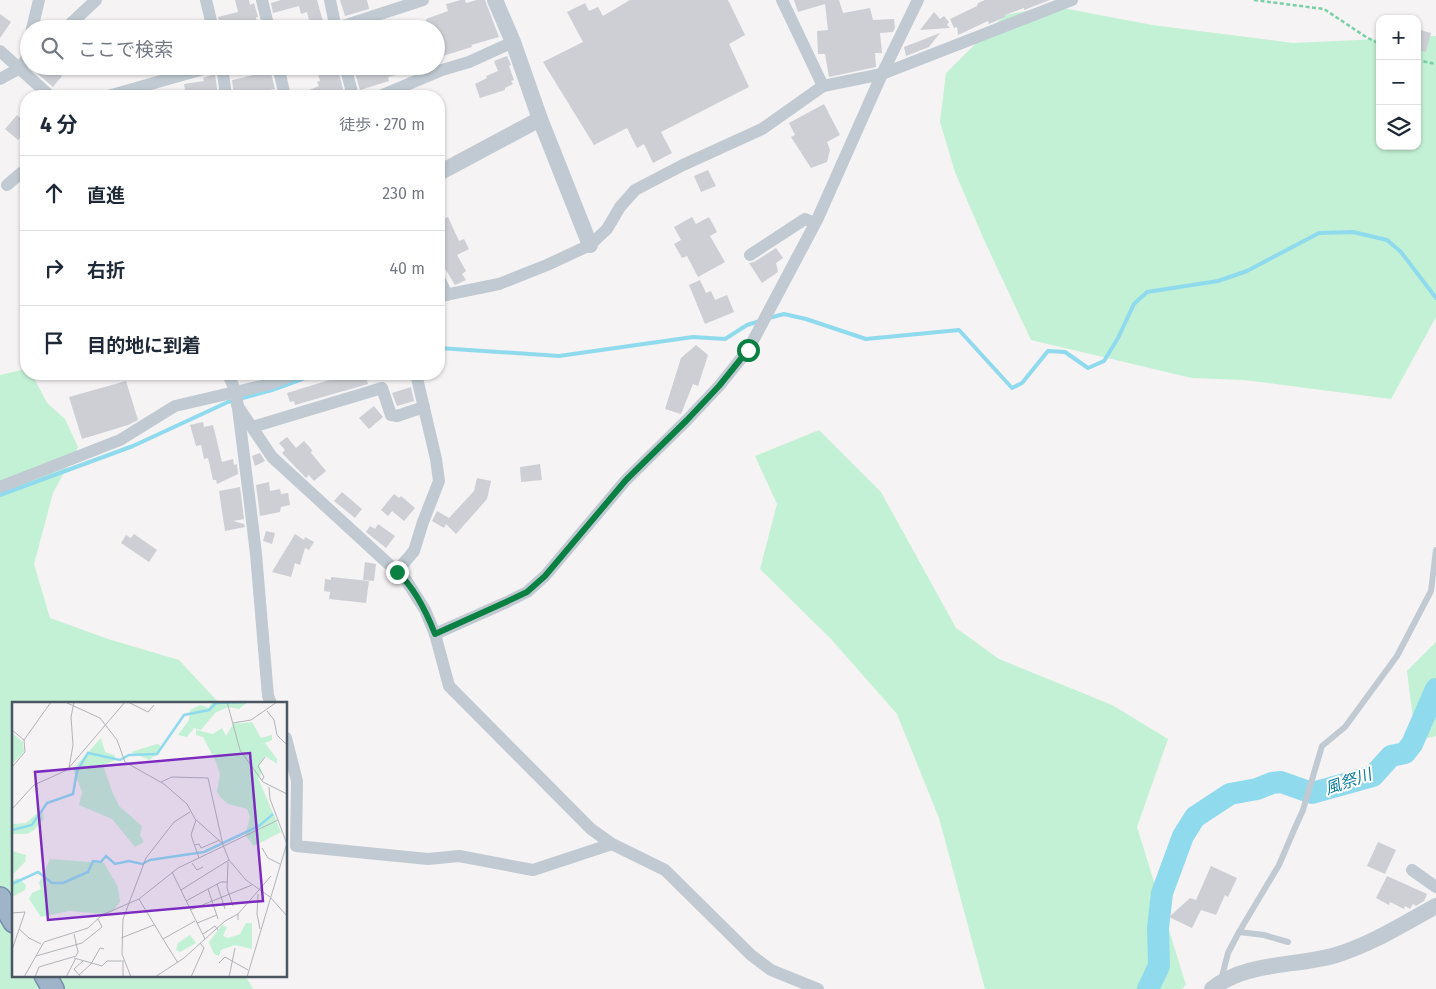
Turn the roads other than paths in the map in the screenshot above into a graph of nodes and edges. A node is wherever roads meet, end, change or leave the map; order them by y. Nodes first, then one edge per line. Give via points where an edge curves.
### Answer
1 (39, 0) edge
2 (96, 0) edge
3 (206, 0) edge
4 (262, 0) edge
5 (330, 0) edge
6 (423, 0) edge
7 (495, 0) edge
8 (782, 0) edge
9 (918, 0) edge
10 (1072, 0) edge
11 (395, 4) edge
12 (34, 20) edge
13 (75, 20) edge
14 (211, 20) edge
15 (267, 20) edge
16 (333, 20) edge
17 (357, 20) edge
18 (513, 42) junction
19 (0, 51) edge
20 (20, 56) edge
21 (20, 62) edge
22 (445, 69) edge
23 (882, 74) junction
24 (37, 75) edge
25 (182, 75) edge
26 (223, 75) edge
27 (280, 75) edge
28 (347, 75) edge
29 (430, 75) edge
30 (0, 79) edge
31 (823, 86) junction
32 (46, 90) edge
33 (129, 90) edge
34 (225, 90) edge
35 (284, 90) edge
36 (351, 90) edge
37 (394, 90) edge
38 (540, 120) junction
39 (445, 170) edge
40 (20, 174) edge
41 (7, 185) dead end
42 (815, 223) junction
43 (590, 244) junction
44 (750, 255) dead end
45 (445, 297) edge
46 (230, 380) edge
47 (280, 380) edge
48 (417, 380) edge
49 (236, 398) junction
50 (424, 407) junction
51 (252, 428) junction
52 (0, 487) edge
53 (1436, 550) edge
54 (397, 572) junction
55 (435, 634) junction
56 (271, 702) edge
57 (288, 746) edge
58 (612, 844) junction
59 (1412, 870) dead end
60 (1436, 887) edge
61 (0, 898) edge
62 (1436, 906) edge
63 (12, 919) edge
64 (1239, 932) junction
65 (1288, 942) dead end
66 (46, 976) edge
67 (1216, 985) edge
68 (53, 989) edge
69 (818, 989) edge

1 - 12 street
2 - 13 street
3 - 14 street
4 - 15 street
5 - 16 street
6 - 11 street
7 - 18 street
8 - 31 street
9 - 23 street
10 - 23 street
11 - 17 street
18 - 22 street
18 - 38 street
19 - 20 street
21 - 30 street
23 - 31 street
23 - 42 street
24 - 32 street
25 - 33 street
26 - 34 street
27 - 35 street
28 - 36 street
29 - 37 street
31 - 43 street via 762,130 635,190 607,229
38 - 39 street
38 - 43 street
40 - 41 street
42 - 44 street via 805,219
42 - 55 street via 748,350 700,406 626,480 545,576 527,592
43 - 45 street via 547,266 499,284
46 - 49 street
47 - 49 street
48 - 50 street
49 - 51 street
49 - 52 street via 175,406 120,440
49 - 56 street
50 - 51 street via 391,415 382,388
50 - 54 street via 439,481 414,551
51 - 54 street via 272,456
53 - 64 lane via 1431,591 1397,656 1345,727 1322,746 1303,810 1279,865
54 - 55 street via 425,610
55 - 58 street via 449,686 591,829
57 - 58 street via 297,781 296,846 428,859 459,856 533,870
58 - 69 street via 665,870 771,970
59 - 60 street
61 - 63 highway
62 - 67 street via 1367,944 1334,955 1258,968
64 - 65 lane
64 - 67 lane
66 - 68 highway

